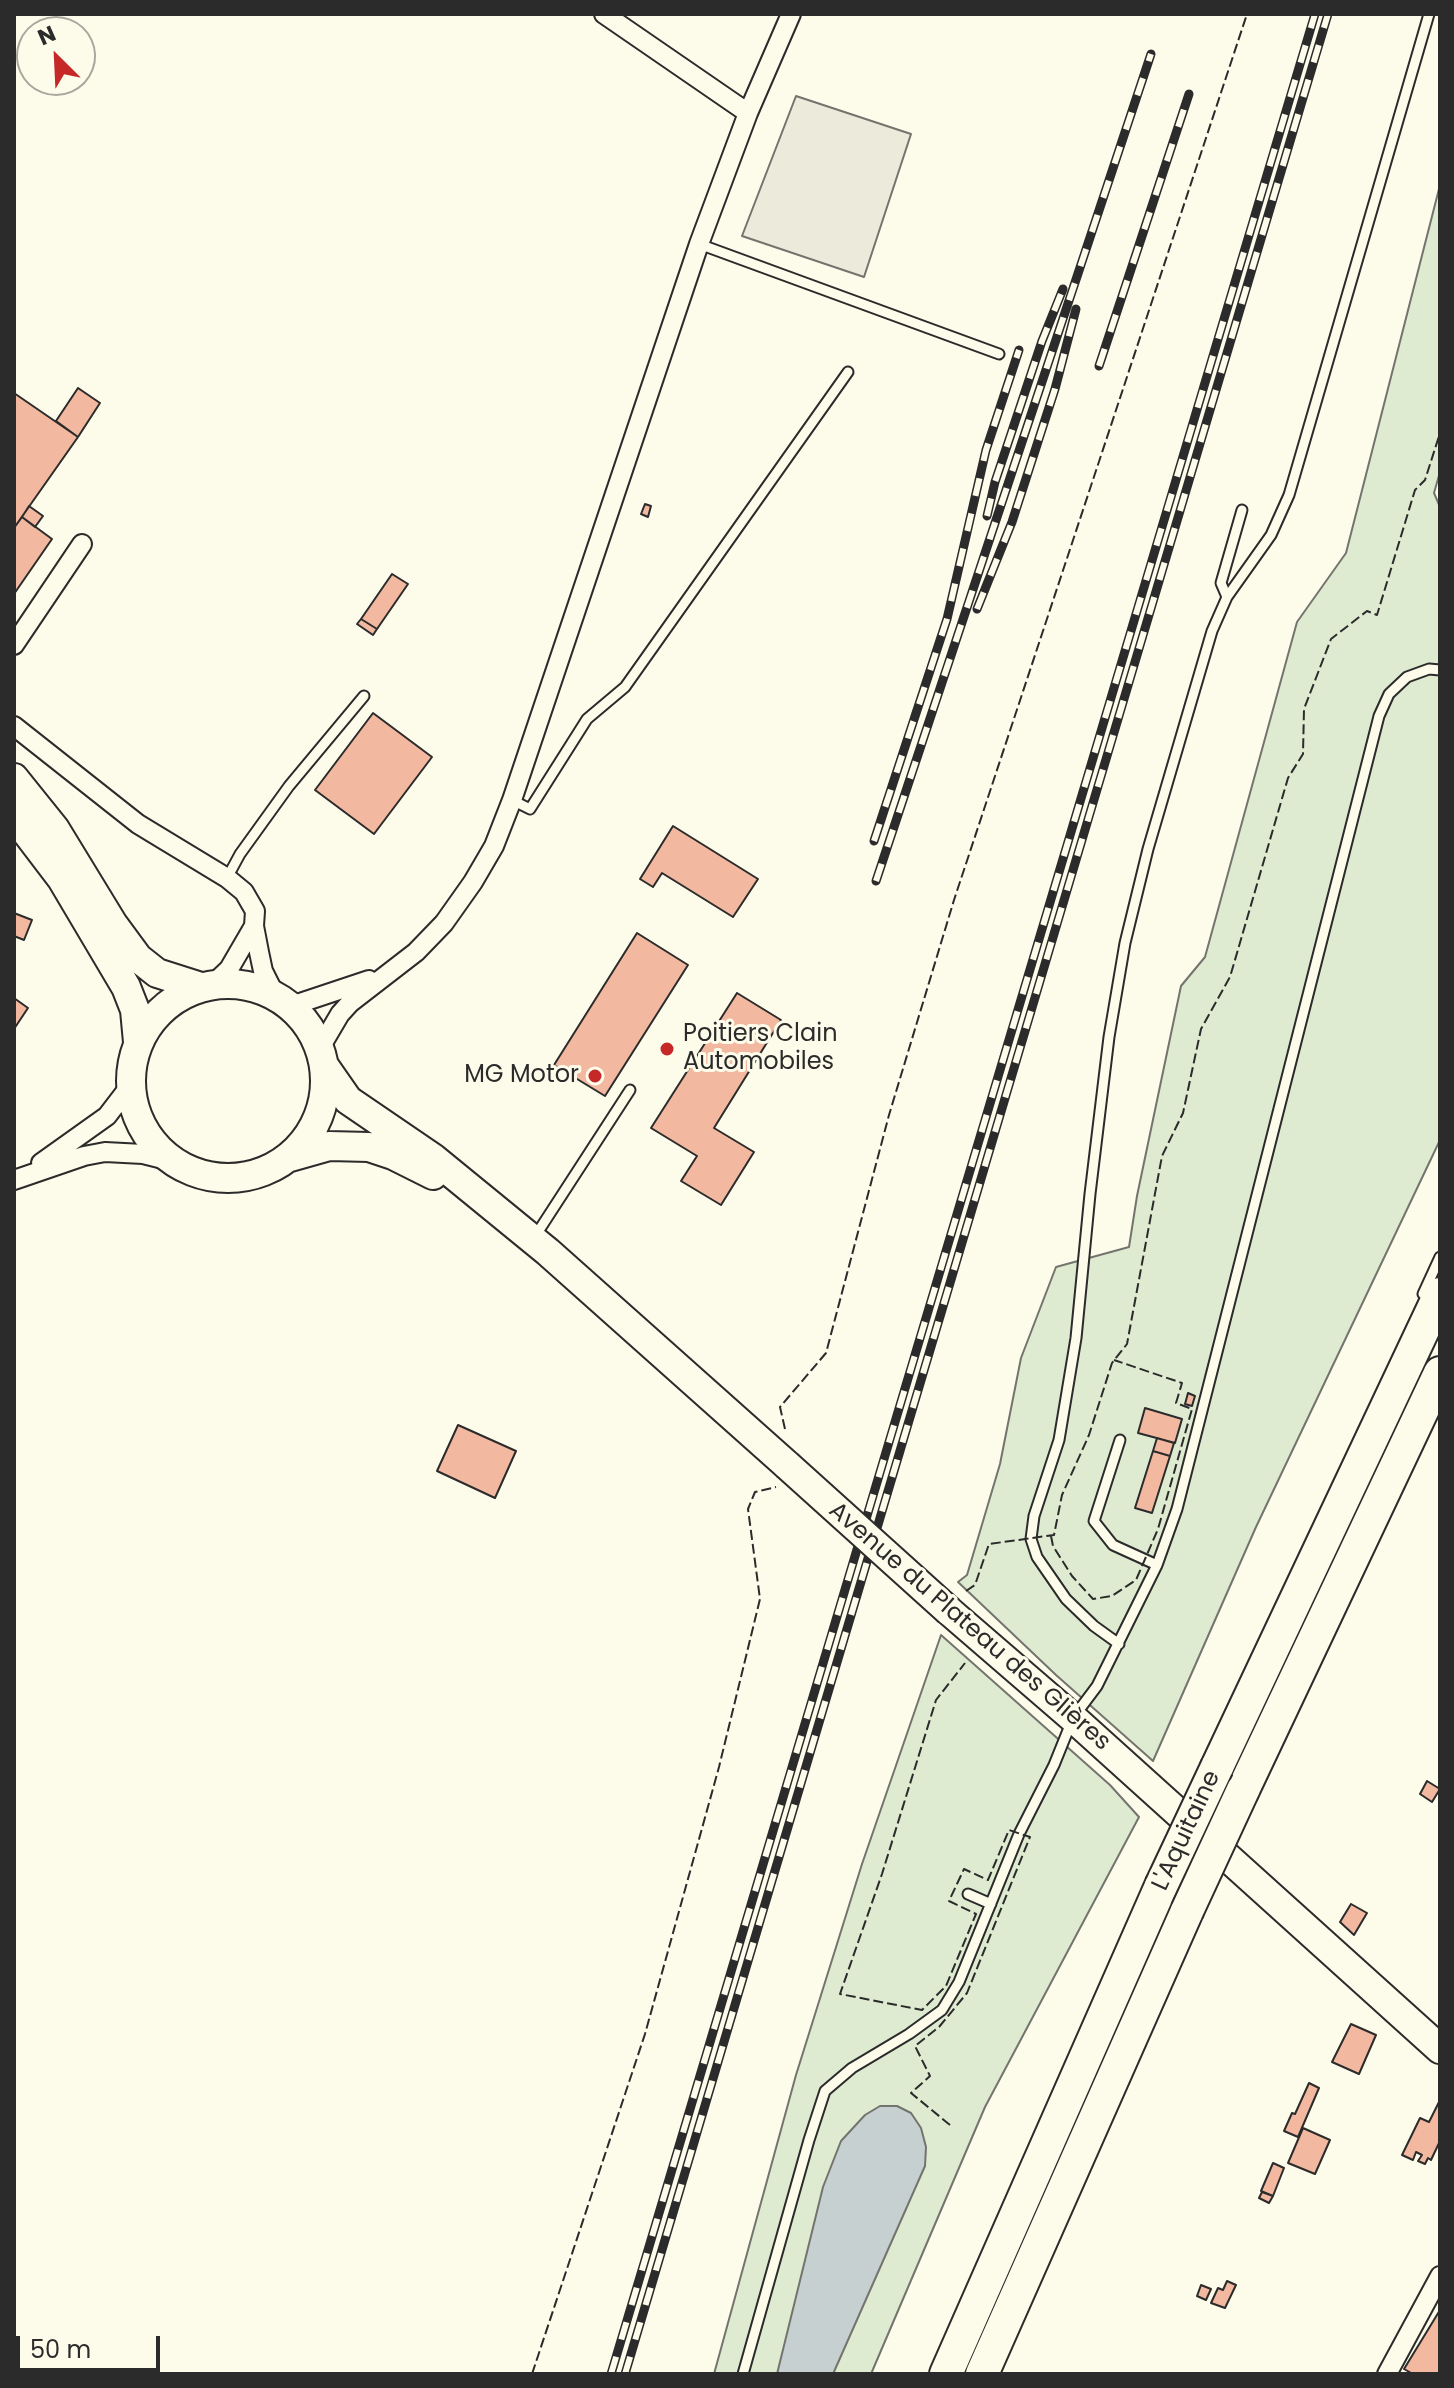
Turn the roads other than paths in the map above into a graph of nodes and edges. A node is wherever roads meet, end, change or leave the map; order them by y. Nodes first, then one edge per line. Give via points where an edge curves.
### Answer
1 (604, 14) edge
2 (791, 14) edge
3 (1429, 14) edge
4 (748, 113) junction
5 (699, 244) junction
6 (999, 354) dead end
7 (848, 372) dead end
8 (1242, 510) dead end
9 (82, 544) dead end
10 (1227, 597) junction
11 (14, 645) edge
12 (1440, 670) edge
13 (364, 696) dead end
14 (14, 726) edge
15 (14, 778) edge
16 (512, 800) junction
17 (14, 816) edge
18 (227, 878) junction
19 (254, 926) junction
20 (386, 974) junction
21 (207, 985) junction
22 (283, 1000) junction
23 (138, 1042) junction
24 (322, 1058) junction
25 (130, 1086) junction
26 (630, 1090) dead end
27 (290, 1157) junction
28 (171, 1161) junction
29 (20, 1177) edge
30 (494, 1209) junction
31 (533, 1239) junction
32 (1440, 1257) edge
33 (1428, 1301) edge
34 (1394, 1365) dead end
35 (1440, 1373) edge
36 (1120, 1440) dead end
37 (1350, 1483) junction
38 (1157, 1565) junction
39 (1119, 1644) junction
40 (1073, 1718) junction
41 (968, 1894) dead end
42 (991, 1904) junction
43 (1440, 2049) edge
44 (1440, 2276) edge
45 (743, 2374) edge
46 (946, 2374) edge
47 (982, 2374) edge
48 (1387, 2374) edge

1 - 4 street
2 - 4 street
3 - 10 lane via 1289,495 1271,535
4 - 5 street
5 - 6 lane
5 - 16 street
7 - 16 lane via 625,687 587,719 530,809
8 - 10 lane via 1221,583
9 - 11 street
10 - 39 lane via 1212,631 1125,943 1103,1084 1076,1338 1059,1440 1031,1539 1066,1599
12 - 38 lane via 1407,677 1389,694 1379,716 1177,1509
13 - 18 lane via 289,786
14 - 18 street via 138,824
15 - 21 main road via 55,829 138,958 157,973
16 - 20 street via 494,846 459,903 416,952
17 - 23 main road via 62,879 126,987
18 - 19 street via 251,901
19 - 21 street via 236,959
19 - 22 street via 263,971
20 - 22 street via 328,996
20 - 24 street via 340,1014
21 - 22 main road via 245,984
21 - 23 main road via 175,999 153,1017
22 - 24 main road via 308,1025
23 - 25 main road
24 - 27 main road via 324,1101 311,1132
24 - 30 main road, Avenue du Plateau des Glières via 348,1100 433,1158
25 - 28 main road via 142,1128
25 - 29 street via 107,1116
26 - 31 lane
27 - 28 main road via 244,1177 218,1178
27 - 30 main road, Avenue du Plateau des Glières via 329,1146 369,1147
28 - 29 street via 105,1152
30 - 31 main road, Avenue du Plateau des Glières
31 - 40 main road, Avenue du Plateau des Glières, bridge
32 - 33 lane
33 - 37 highway, L'Aquitaine
34 - 37 lane
35 - 47 highway, L'Aquitaine, bridge via 1187,1911
36 - 38 lane via 1094,1521 1113,1545
37 - 46 highway, L'Aquitaine, bridge via 1161,1886
38 - 39 lane
39 - 40 lane
40 - 42 lane
40 - 43 main road, Avenue du Plateau des Glières
41 - 42 lane
42 - 45 lane via 942,2010 825,2091
44 - 48 street

